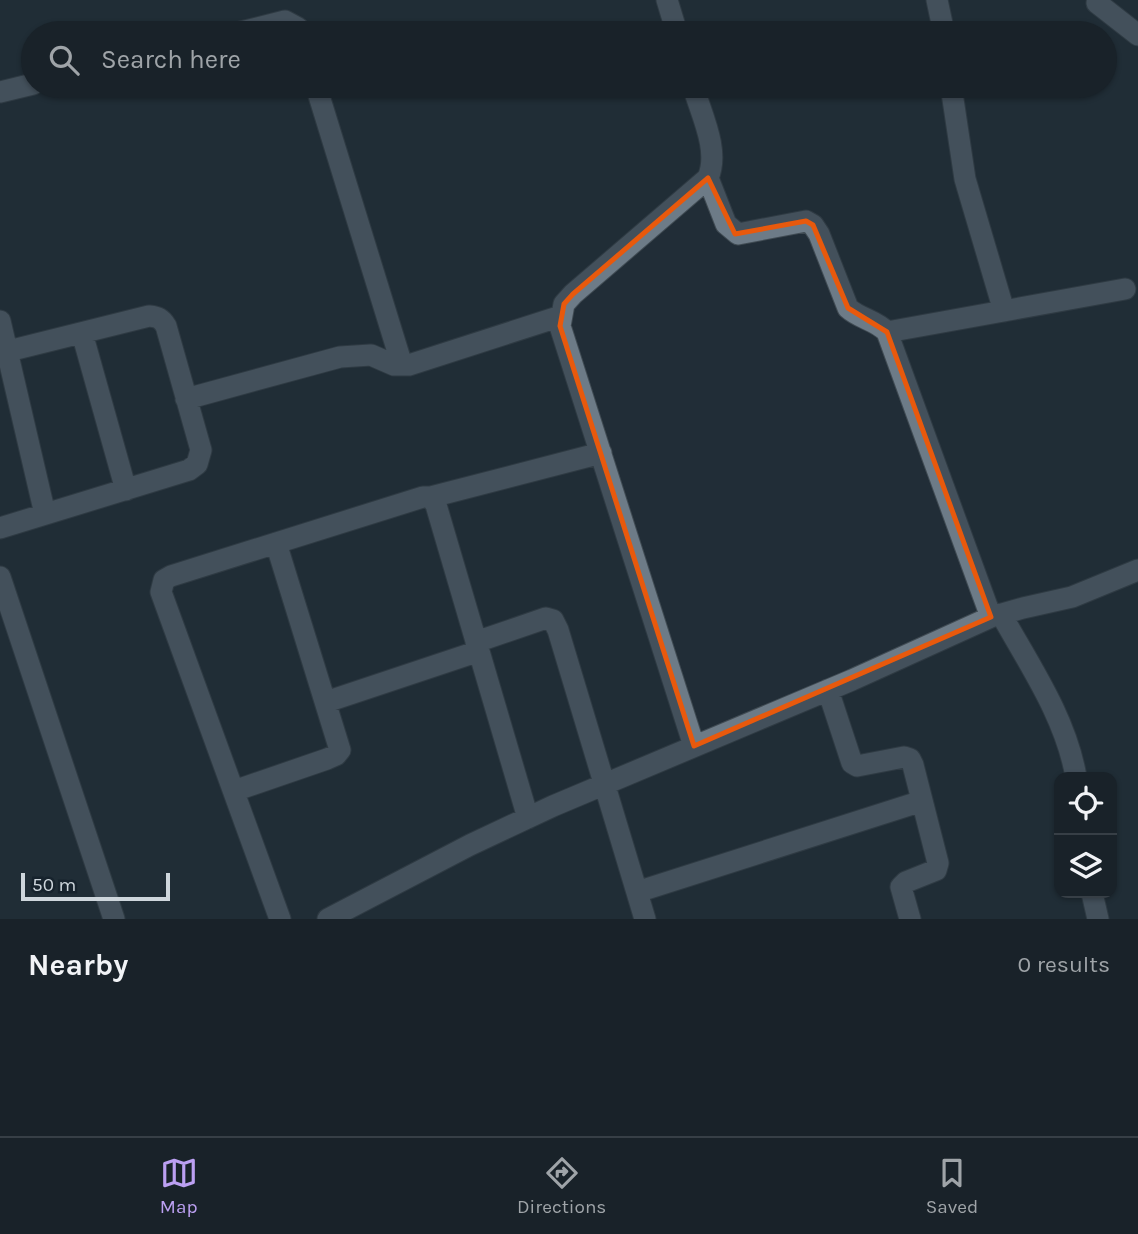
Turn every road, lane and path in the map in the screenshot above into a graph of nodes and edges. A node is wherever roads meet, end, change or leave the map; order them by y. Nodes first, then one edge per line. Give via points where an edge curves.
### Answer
1 (667, 0) edge
2 (937, 0) edge
3 (1097, 4) dead end
4 (673, 21) edge
5 (941, 21) edge
6 (1138, 36) edge
7 (21, 87) edge
8 (0, 92) edge
9 (320, 98) edge
10 (697, 98) edge
11 (953, 98) edge
12 (708, 178) junction
13 (1125, 289) dead end
14 (1004, 311) junction
15 (561, 316) junction
16 (0, 321) edge
17 (887, 332) junction
18 (82, 333) junction
19 (4, 352) edge
20 (402, 365) junction
21 (186, 399) junction
22 (601, 453) junction
23 (126, 490) junction
24 (431, 498) junction
25 (45, 514) junction
26 (0, 528) edge
27 (276, 543) junction
28 (1138, 570) edge
29 (0, 577) edge
30 (996, 616) junction
31 (478, 647) junction
32 (828, 690) junction
33 (326, 702) junction
34 (694, 746) junction
35 (1075, 772) edge
36 (605, 784) junction
37 (234, 791) junction
38 (922, 802) junction
39 (528, 818) junction
40 (637, 892) junction
41 (1093, 898) edge
42 (114, 919) edge
43 (281, 919) edge
44 (328, 919) edge
45 (645, 919) edge
46 (910, 919) edge
47 (1098, 919) edge

1 - 4 street
2 - 5 street
3 - 6 street
7 - 8 street
9 - 20 street
10 - 12 street via 713,151
11 - 14 street via 965,179
12 - 15 street via 573,294
12 - 17 street via 726,224 738,234 807,221 813,225 848,308
13 - 14 street
14 - 17 street
15 - 20 street
15 - 22 street via 560,326
16 - 19 street
17 - 30 street
18 - 19 street
18 - 21 street via 149,316 162,319
18 - 23 street
19 - 25 street
20 - 21 street via 371,355 340,357
21 - 23 street via 201,450 197,464
22 - 24 street
22 - 34 street
23 - 25 street
24 - 27 street
24 - 31 street
25 - 26 street
27 - 33 street
27 - 37 street via 171,576 161,586
28 - 30 street via 1072,597
29 - 42 street
30 - 32 street
30 - 35 street via 1053,708
31 - 33 street
31 - 36 street via 546,618 553,620
31 - 39 street
32 - 34 street
32 - 38 street via 852,763 910,759
33 - 37 street via 340,744 336,755
34 - 36 street
36 - 39 street
36 - 40 street
37 - 43 street
38 - 40 street
38 - 46 street via 938,863 936,870 901,887
39 - 44 street
40 - 45 street
41 - 47 street

